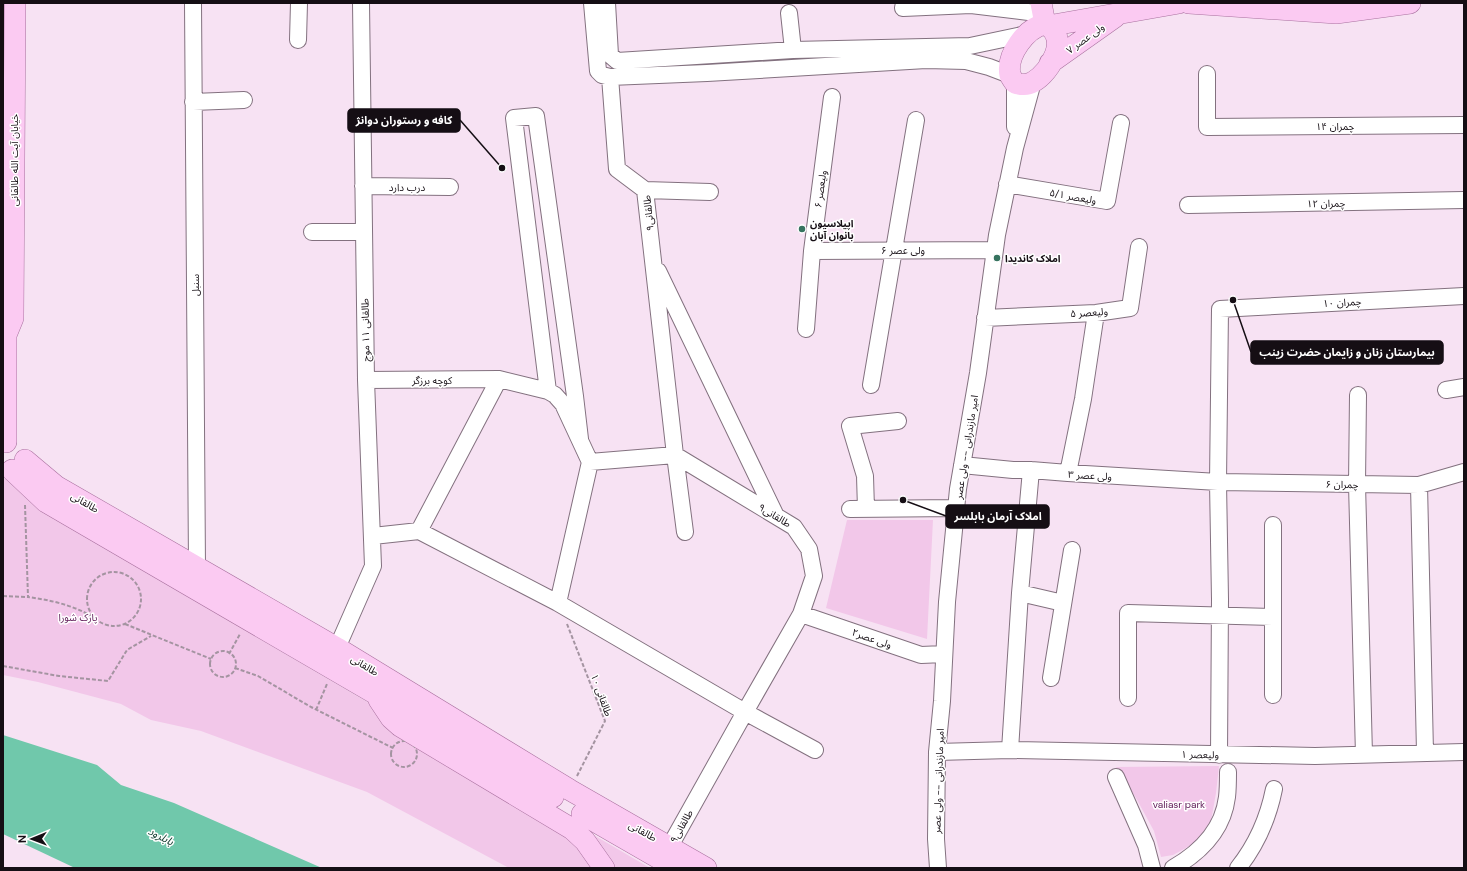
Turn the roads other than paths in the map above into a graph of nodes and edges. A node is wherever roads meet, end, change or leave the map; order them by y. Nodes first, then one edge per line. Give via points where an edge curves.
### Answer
1 (193, 3) edge
2 (299, 3) edge
3 (360, 3) edge
4 (592, 3) edge
5 (607, 3) edge
6 (1179, 3) edge
7 (1189, 3) edge
8 (1410, 3) edge
9 (904, 6) edge
10 (1132, 8) edge
11 (1316, 8) edge
12 (11, 11) edge
13 (789, 13) dead end
14 (1044, 17) edge
15 (1026, 34) junction
16 (298, 40) dead end
17 (793, 50) junction
18 (750, 53) junction
19 (1050, 63) junction
20 (750, 70) junction
21 (1207, 74) dead end
22 (610, 77) junction
23 (1019, 80) junction
24 (832, 96) dead end
25 (244, 100) dead end
26 (193, 102) junction
27 (916, 120) dead end
28 (1121, 123) dead end
29 (1464, 125) edge
30 (1007, 184) junction
31 (363, 186) junction
32 (450, 187) dead end
33 (645, 190) junction
34 (710, 192) dead end
35 (1464, 200) edge
36 (1188, 205) dead end
37 (312, 232) dead end
38 (364, 232) junction
39 (1139, 247) dead end
40 (894, 250) junction
41 (995, 250) junction
42 (812, 251) junction
43 (653, 260) junction
44 (8, 286) edge
45 (1464, 296) edge
46 (1096, 313) junction
47 (985, 318) junction
48 (806, 329) dead end
49 (499, 379) junction
50 (366, 380) junction
51 (871, 386) dead end
52 (1464, 387) edge
53 (1446, 390) dead end
54 (548, 391) junction
55 (1358, 394) dead end
56 (898, 421) dead end
57 (580, 439) junction
58 (675, 455) junction
59 (13, 458) edge
60 (590, 462) junction
61 (962, 465) junction
62 (1031, 470) junction
63 (1464, 472) edge
64 (1068, 473) junction
65 (1218, 482) junction
66 (1357, 484) junction
67 (1419, 485) junction
68 (956, 508) junction
69 (776, 516) junction
70 (1273, 525) dead end
71 (419, 531) junction
72 (685, 532) dead end
73 (373, 536) junction
74 (1072, 550) dead end
75 (197, 567) junction
76 (1020, 593) junction
77 (558, 603) junction
78 (1063, 603) junction
79 (801, 614) junction
80 (1220, 615) junction
81 (1273, 617) junction
82 (337, 648) junction
83 (944, 654) junction
84 (1051, 678) dead end
85 (374, 692) junction
86 (1273, 695) dead end
87 (1128, 698) dead end
88 (745, 712) junction
89 (815, 750) dead end
90 (1010, 750) junction
91 (937, 752) junction
92 (1425, 752) junction
93 (1464, 752) edge
94 (1219, 755) junction
95 (1364, 755) junction
96 (1228, 772) dead end
97 (1116, 776) dead end
98 (1274, 789) dead end
99 (670, 846) junction
100 (604, 868) edge
101 (676, 868) edge
102 (706, 868) edge
103 (938, 868) edge
104 (1152, 868) edge
105 (1173, 868) edge
106 (1238, 868) edge

1 - 26 street, سنبل
2 - 16 street
3 - 31 street, طالقانی ۱۱ موج
4 - 22 street via 598,71
5 - 18 street via 610,55 617,61
6 - 10 main road, ولی عصر ۷
7 - 11 main road via 1255,8
8 - 11 main road via 1336,13
9 - 14 street via 971,5
10 - 14 main road, ولی عصر ۷
10 - 19 main road, ولی عصر ۷
12 - 44 main road, خیابان آیت الله طالقانی
13 - 17 street
14 - 15 main road, ولی عصر ۷ via 1040,25
14 - 19 main road via 1058,38 1057,49
15 - 17 street via 970,46
15 - 23 main road via 1011,60
17 - 18 street
18 - 20 street
19 - 23 main road via 1047,68
20 - 22 street
20 - 23 street via 926,60 966,61 989,67
21 - 29 street, چمران ۱۴ via 1207,127
22 - 33 street via 617,169
23 - 30 street, امیر مازندرانی -- ولی عصر via 1015,148
24 - 42 street, ولیعصر ۶
25 - 26 street
26 - 75 street, سنبل
27 - 40 street
28 - 30 street, ولیعصر ۵/۱ via 1107,202
30 - 41 street, امیر مازندرانی -- ولی عصر
31 - 32 street, درب دارد
31 - 38 street, طالقانی ۱۱ موج
33 - 34 street
33 - 43 street, طالقانی۹
35 - 36 street, چمران ۱۲
37 - 38 street
38 - 50 street, طالقانی ۱۱ موج
39 - 46 street, ولیعصر ۵ via 1130,308
40 - 41 street, ولی عصر ۶
40 - 42 street, ولی عصر ۶
40 - 51 street
41 - 47 street, امیر مازندرانی -- ولی عصر
42 - 48 street, ولیعصر ۶
43 - 58 street, طالقانی۹
43 - 69 street
44 - 59 main road, خیابان آیت الله طالقانی via 13,318 20,335
45 - 65 street, چمران ۱۰ via 1220,309
46 - 47 street, ولیعصر ۵
46 - 64 street via 1083,399
47 - 61 street, امیر مازندرانی -- ولی عصر
49 - 50 street, کوچه برزگر
49 - 54 street, کوچه برزگر
49 - 71 street
50 - 73 street, طالقانی ۱۱ موج
52 - 53 street
54 - 57 street via 563,404
54 - 57 street via 514,118 536,116
55 - 66 street
56 - 68 street via 850,426 865,476 858,509
57 - 60 street
58 - 60 street
58 - 69 street, طالقانی۹
58 - 72 street
59 - 75 main road, طالقانی via 56,486
59 - 85 main road, طالقانی via 46,502
60 - 77 street
61 - 62 street, ولی عصر ۳
61 - 68 street, امیر مازندرانی -- ولی عصر
62 - 64 street, ولی عصر ۳
62 - 76 street
63 - 67 street, چمران ۶
64 - 65 street, ولی عصر ۳
65 - 66 street, چمران ۶
65 - 80 street
66 - 67 street, چمران ۶
66 - 95 street
67 - 92 street
68 - 83 street, امیر مازندرانی -- ولی عصر via 946,602
69 - 79 street, طالقانی۹ via 794,527 809,549 814,576
70 - 81 street
71 - 73 street
71 - 77 street
73 - 82 street, طالقانی ۱۱ موج via 374,566
74 - 78 street
75 - 82 main road, طالقانی
76 - 78 street
76 - 90 street
77 - 88 street
78 - 84 street
79 - 83 street, ولی عصر۲ via 921,655
79 - 88 street, طالقانی۹
80 - 81 street
80 - 87 street via 1128,613
80 - 94 street
81 - 86 street
82 - 99 main road, طالقانی via 570,790
83 - 91 street, امیر مازندرانی -- ولی عصر
85 - 100 main road via 391,718 400,726 572,829 585,841
85 - 101 main road, طالقانی
88 - 89 street
88 - 99 street, طالقانی۹
90 - 91 street, ولیعصر ۱
90 - 94 street, ولیعصر ۱
91 - 103 street, امیر مازندرانی -- ولی عصر
92 - 93 street, ولیعصر ۱
92 - 95 street, ولیعصر ۱
94 - 95 street, ولیعصر ۱
96 - 105 street via 1227,797 1222,818 1212,838 1196,854
97 - 104 street via 1146,845
98 - 106 street via 1265,821 1255,843
99 - 102 main road, طالقانی

